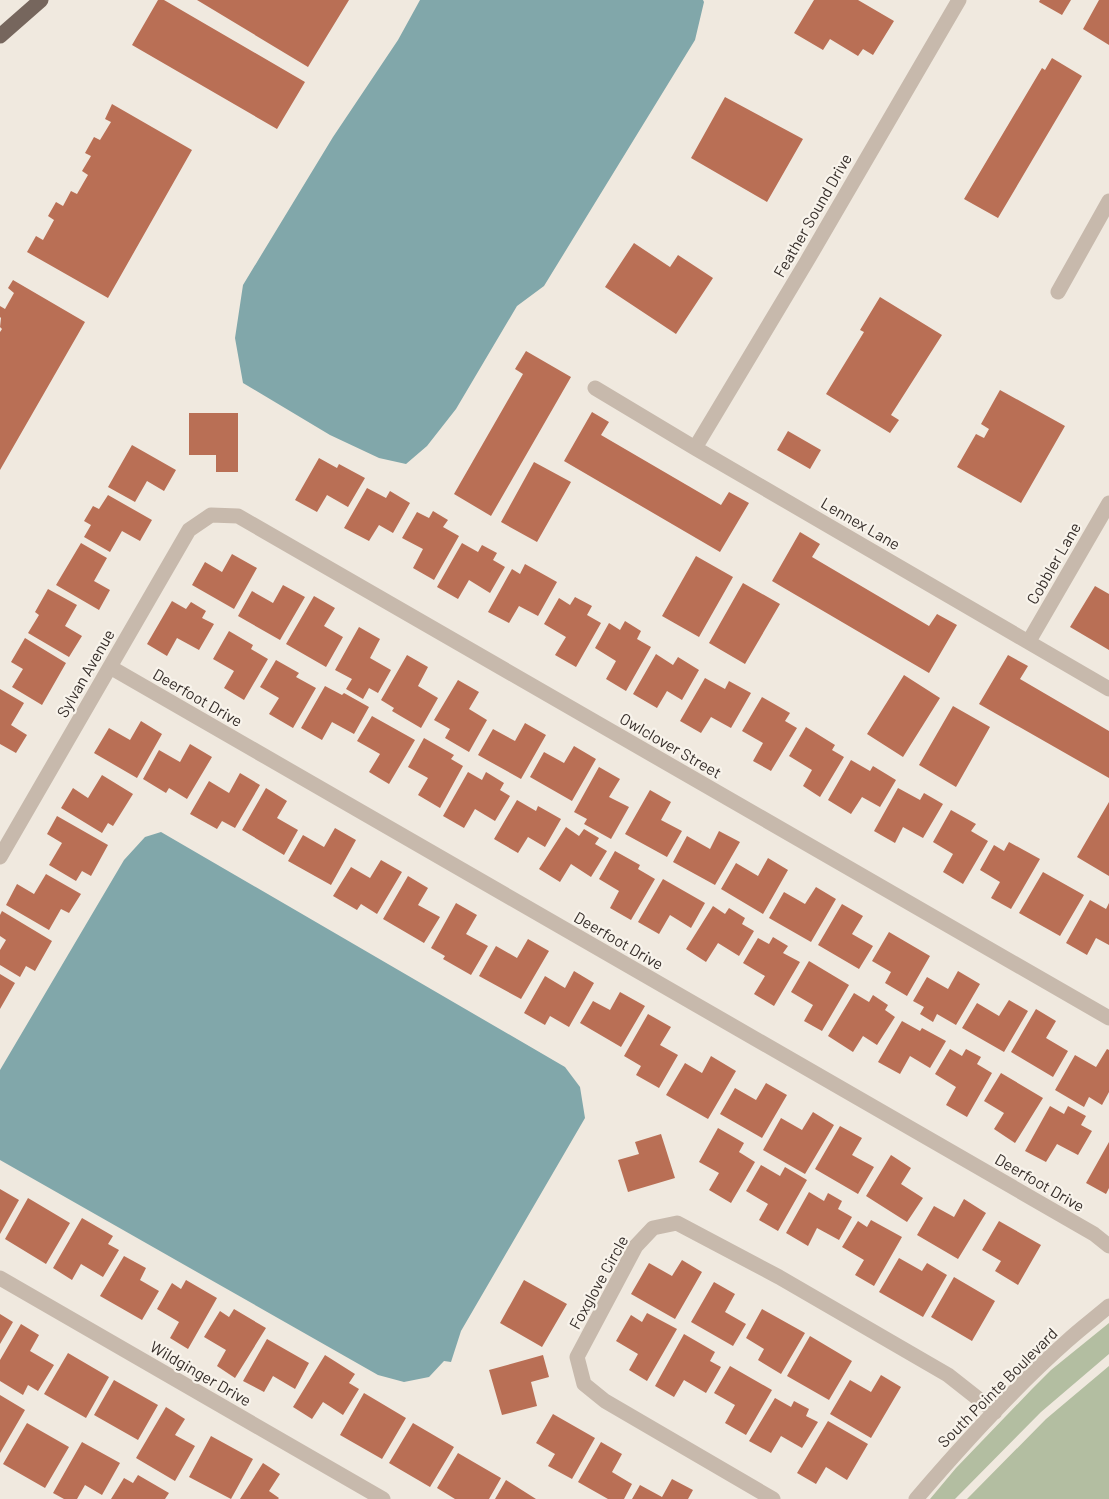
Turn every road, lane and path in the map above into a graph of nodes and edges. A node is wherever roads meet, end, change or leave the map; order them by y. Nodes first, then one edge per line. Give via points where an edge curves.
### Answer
1 (41, 0) edge
2 (958, 0) edge
3 (0, 36) edge
4 (1109, 201) edge
5 (1058, 292) dead end
6 (595, 388) dead end
7 (695, 448) junction
8 (1109, 503) edge
9 (210, 515) joint
10 (1029, 641) junction
11 (110, 666) junction
12 (1109, 689) edge
13 (0, 856) edge
14 (1109, 1018) edge
15 (1109, 1246) edge
16 (0, 1278) edge
17 (1109, 1306) edge
18 (995, 1412) junction
19 (383, 1499) edge
20 (773, 1499) edge
21 (916, 1499) edge

1 - 3 main road
2 - 7 street, Feather Sound Drive
4 - 5 street
6 - 7 street, Lennex Lane
7 - 10 street, Lennex Lane
8 - 10 street, Cobbler Lane
9 - 11 street, Sylvan Avenue via 189,530
9 - 14 street, Owlclover Street via 238,516
10 - 12 street, Lennex Lane
11 - 13 street, Sylvan Avenue
11 - 15 street, Deerfoot Drive
16 - 19 street, Wildginger Drive
17 - 18 street, South Pointe Boulevard
18 - 20 street, Foxglove Circle via 948,1375 778,1277 677,1223 653,1228 636,1246 577,1357 584,1384 604,1401
18 - 21 street, South Pointe Boulevard

